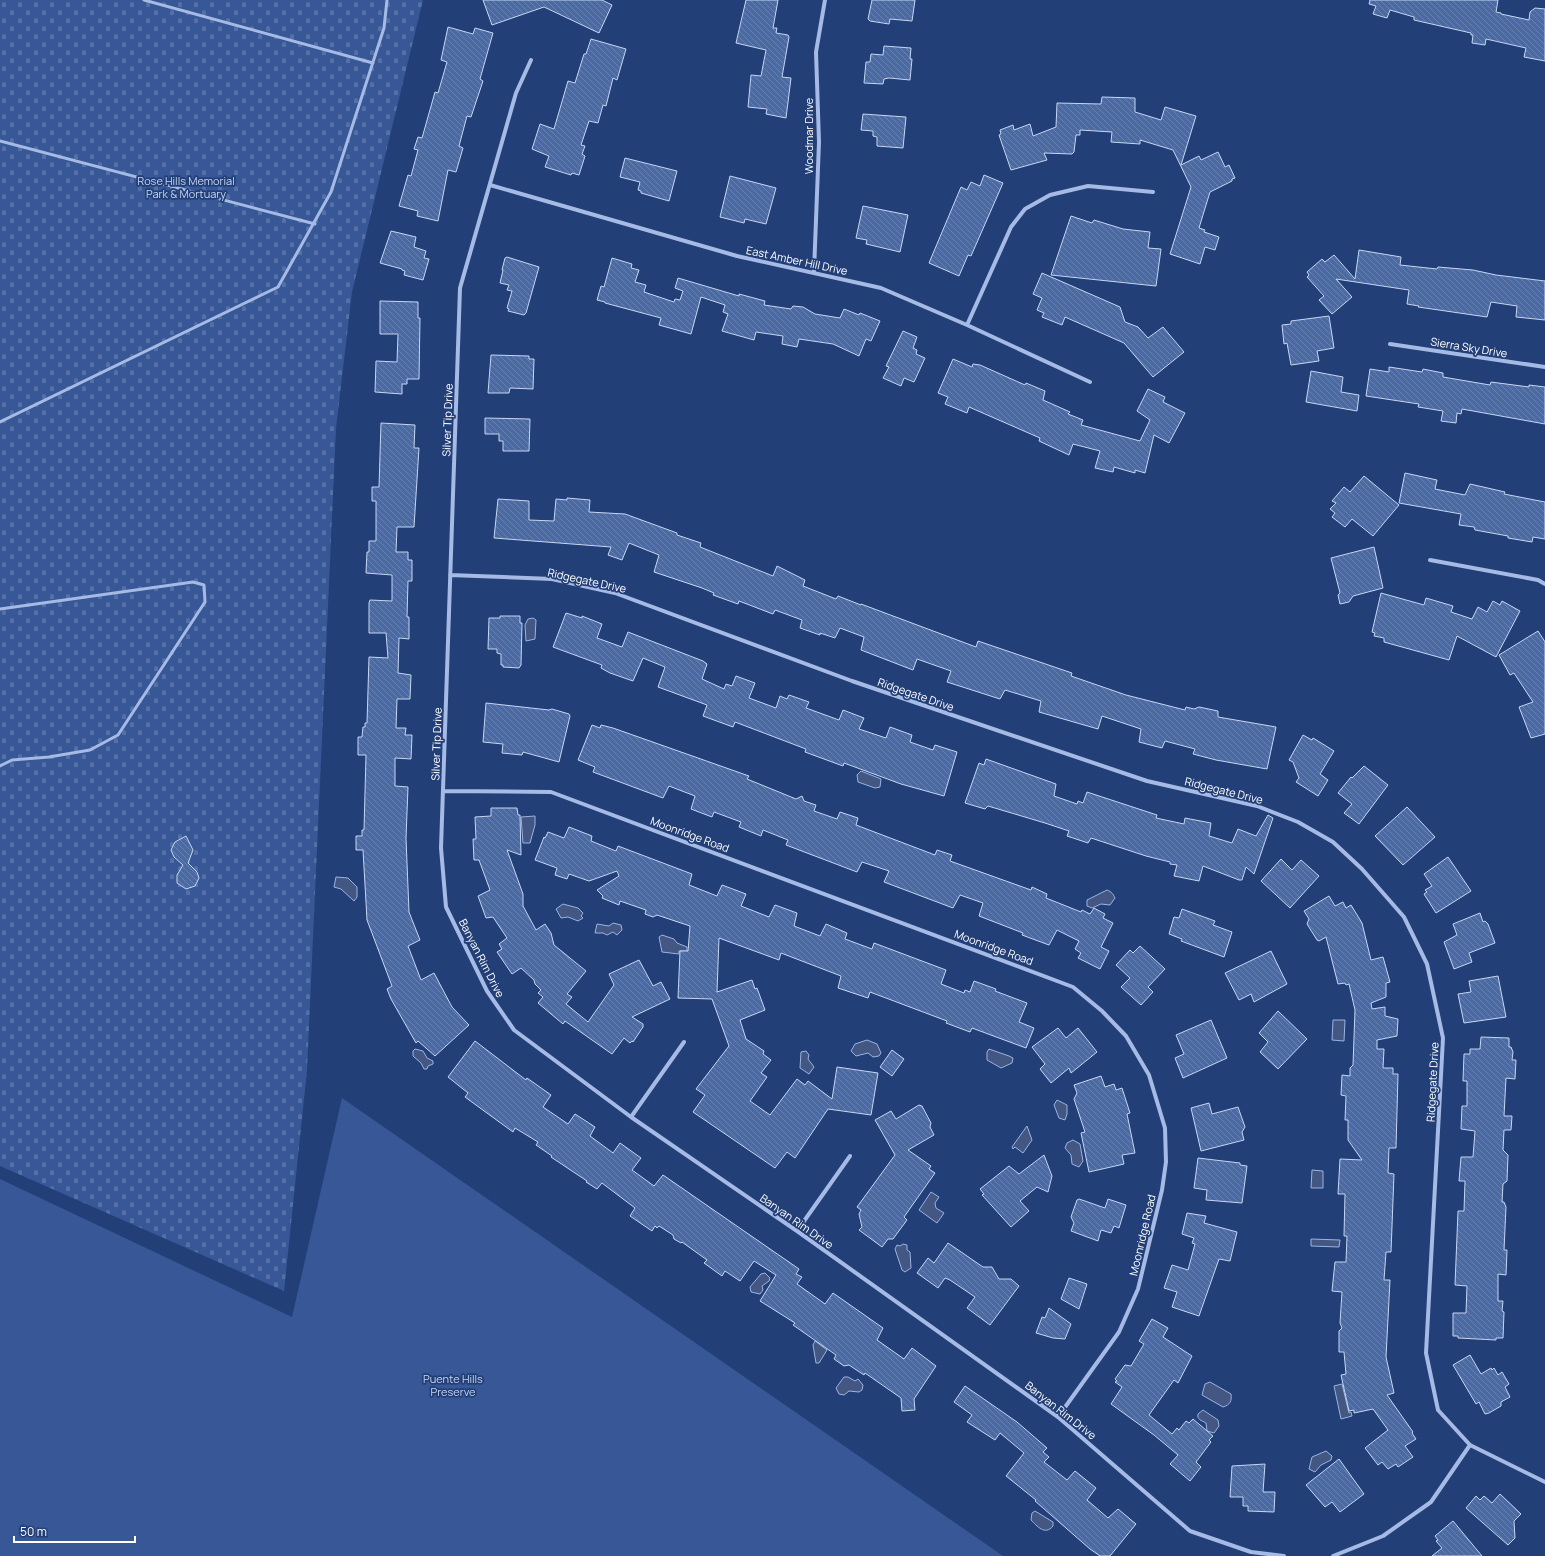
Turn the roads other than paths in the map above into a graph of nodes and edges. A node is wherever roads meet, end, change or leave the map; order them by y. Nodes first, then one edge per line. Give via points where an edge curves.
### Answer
1 (144, 0) edge
2 (387, 0) edge
3 (826, 0) edge
4 (531, 60) dead end
5 (373, 62) junction
6 (0, 141) edge
7 (490, 186) junction
8 (1153, 192) dead end
9 (315, 224) junction
10 (814, 272) junction
11 (966, 325) junction
12 (1390, 344) dead end
13 (1545, 368) edge
14 (1090, 382) dead end
15 (0, 422) edge
16 (1430, 560) dead end
17 (450, 575) junction
18 (1545, 584) edge
19 (0, 609) edge
20 (0, 766) edge
21 (443, 791) junction
22 (684, 1042) dead end
23 (631, 1117) junction
24 (850, 1156) dead end
25 (796, 1231) junction
26 (1058, 1417) junction
27 (1470, 1445) junction
28 (1545, 1482) edge
29 (1284, 1556) edge
30 (1333, 1556) edge

1 - 5 lane
2 - 5 lane via 384,28
3 - 10 street, Woodmar Drive via 816,52 818,142
4 - 7 street, Silver Tip Drive via 516,93
5 - 9 lane via 331,192
6 - 9 lane
7 - 10 street, East Amber Hill Drive via 737,256
7 - 17 street, Silver Tip Drive via 460,288
8 - 11 street via 1088,186 1050,195 1025,209 1011,227
9 - 15 lane via 278,287
10 - 11 street, East Amber Hill Drive via 881,288
11 - 14 street, East Amber Hill Drive
12 - 13 street, Sierra Sky Drive
16 - 18 street via 1538,580
17 - 21 street, Silver Tip Drive
17 - 27 street, Ridgegate Drive via 552,579 615,593 852,681 1147,781 1257,806 1298,822 1333,842 1362,869 1404,917 1427,964 1443,1038 1426,1353 1438,1410
19 - 20 lane via 193,582 204,585 204,602 118,735 90,750 12,760
21 - 23 street, Banyan Rim Drive via 441,848 446,907 487,992 514,1030
21 - 26 street, Moonridge Road via 552,792 1073,986 1102,1011 1126,1036 1149,1075 1165,1128 1166,1162 1162,1190 1138,1289 1119,1332
22 - 23 street
23 - 25 street, Banyan Rim Drive
24 - 25 street
25 - 26 street, Banyan Rim Drive
26 - 29 street, Banyan Rim Drive via 1190,1530 1251,1552
27 - 28 street, Ridgegate Drive
27 - 30 street via 1430,1502 1384,1536

